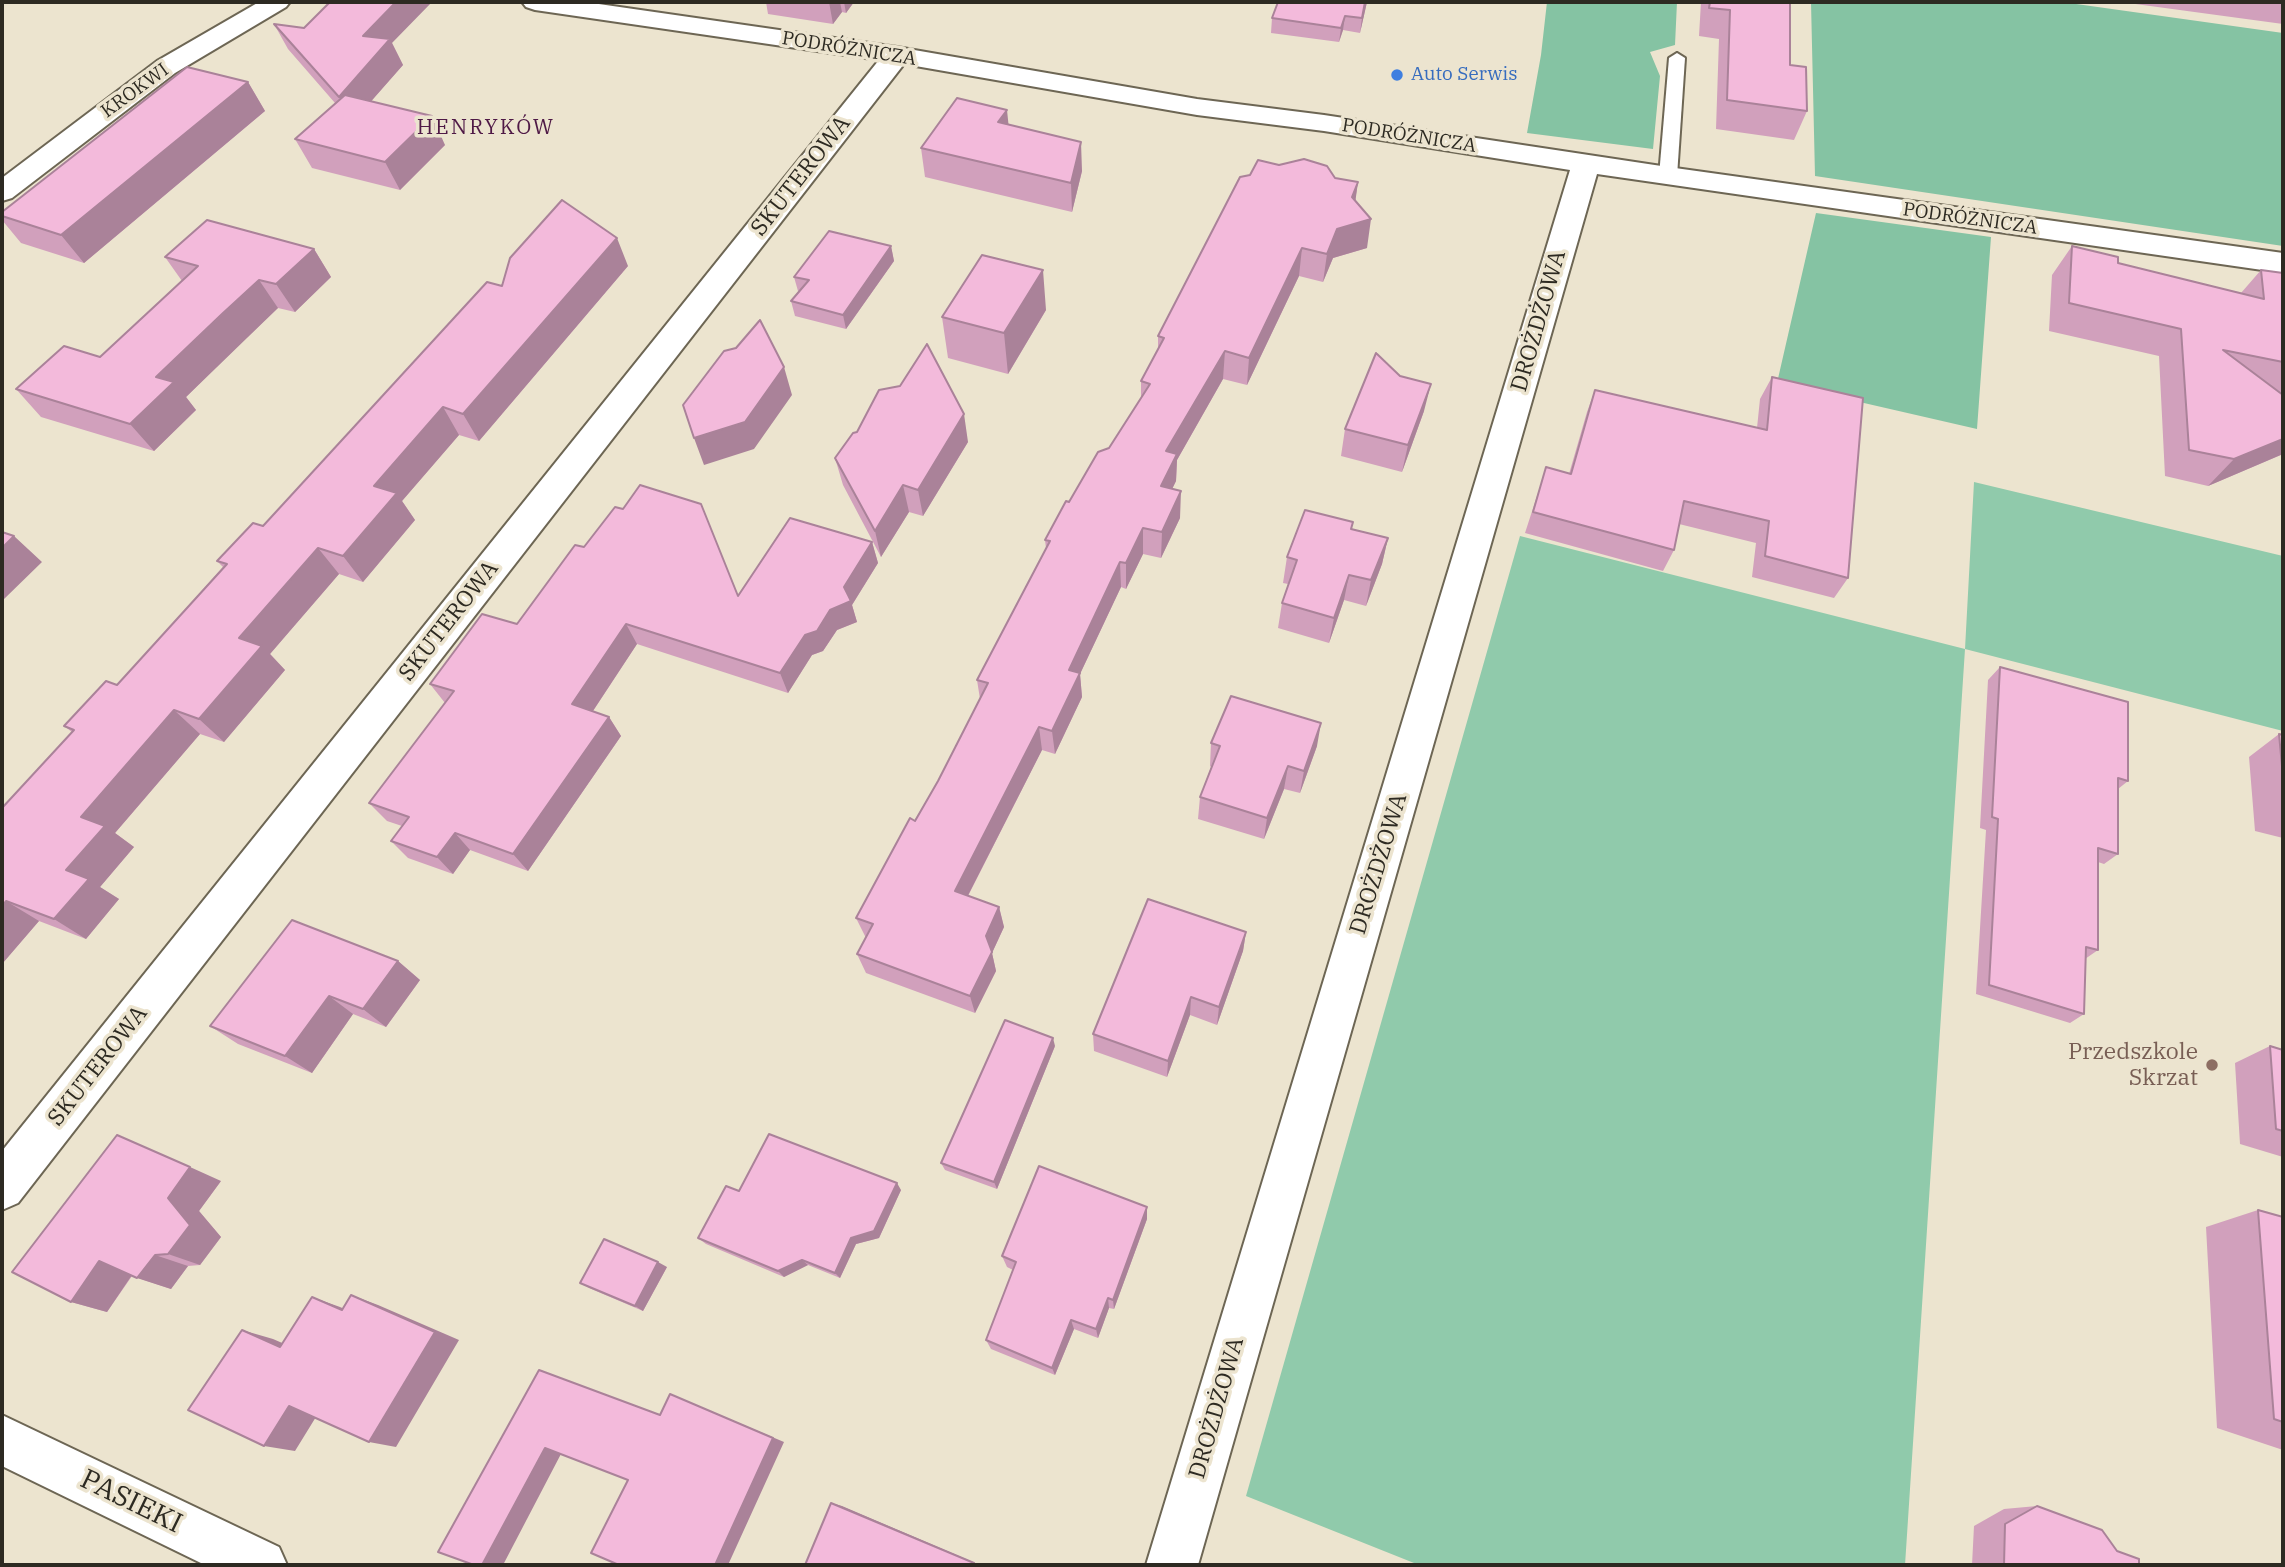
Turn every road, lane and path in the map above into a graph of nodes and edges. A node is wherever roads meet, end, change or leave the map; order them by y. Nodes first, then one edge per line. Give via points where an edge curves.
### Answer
1 (277, 2) edge
2 (536, 2) edge
3 (897, 55) junction
4 (1677, 58) dead end
5 (1586, 163) junction
6 (1668, 176) junction
7 (2, 192) edge
8 (2283, 263) edge
9 (2, 1187) edge
10 (2, 1440) edge
11 (261, 1565) edge
12 (1171, 1565) edge

1 - 7 street, KROKWI via 166,67
2 - 3 street, PODRÓŻNICZA
3 - 5 street, PODRÓŻNICZA via 1198,107
3 - 9 street, SKUTEROWA
4 - 6 lane
5 - 6 street, PODRÓŻNICZA
5 - 12 street, DROŻDŻOWA
6 - 8 street, PODRÓŻNICZA
10 - 11 street, PASIEKI

